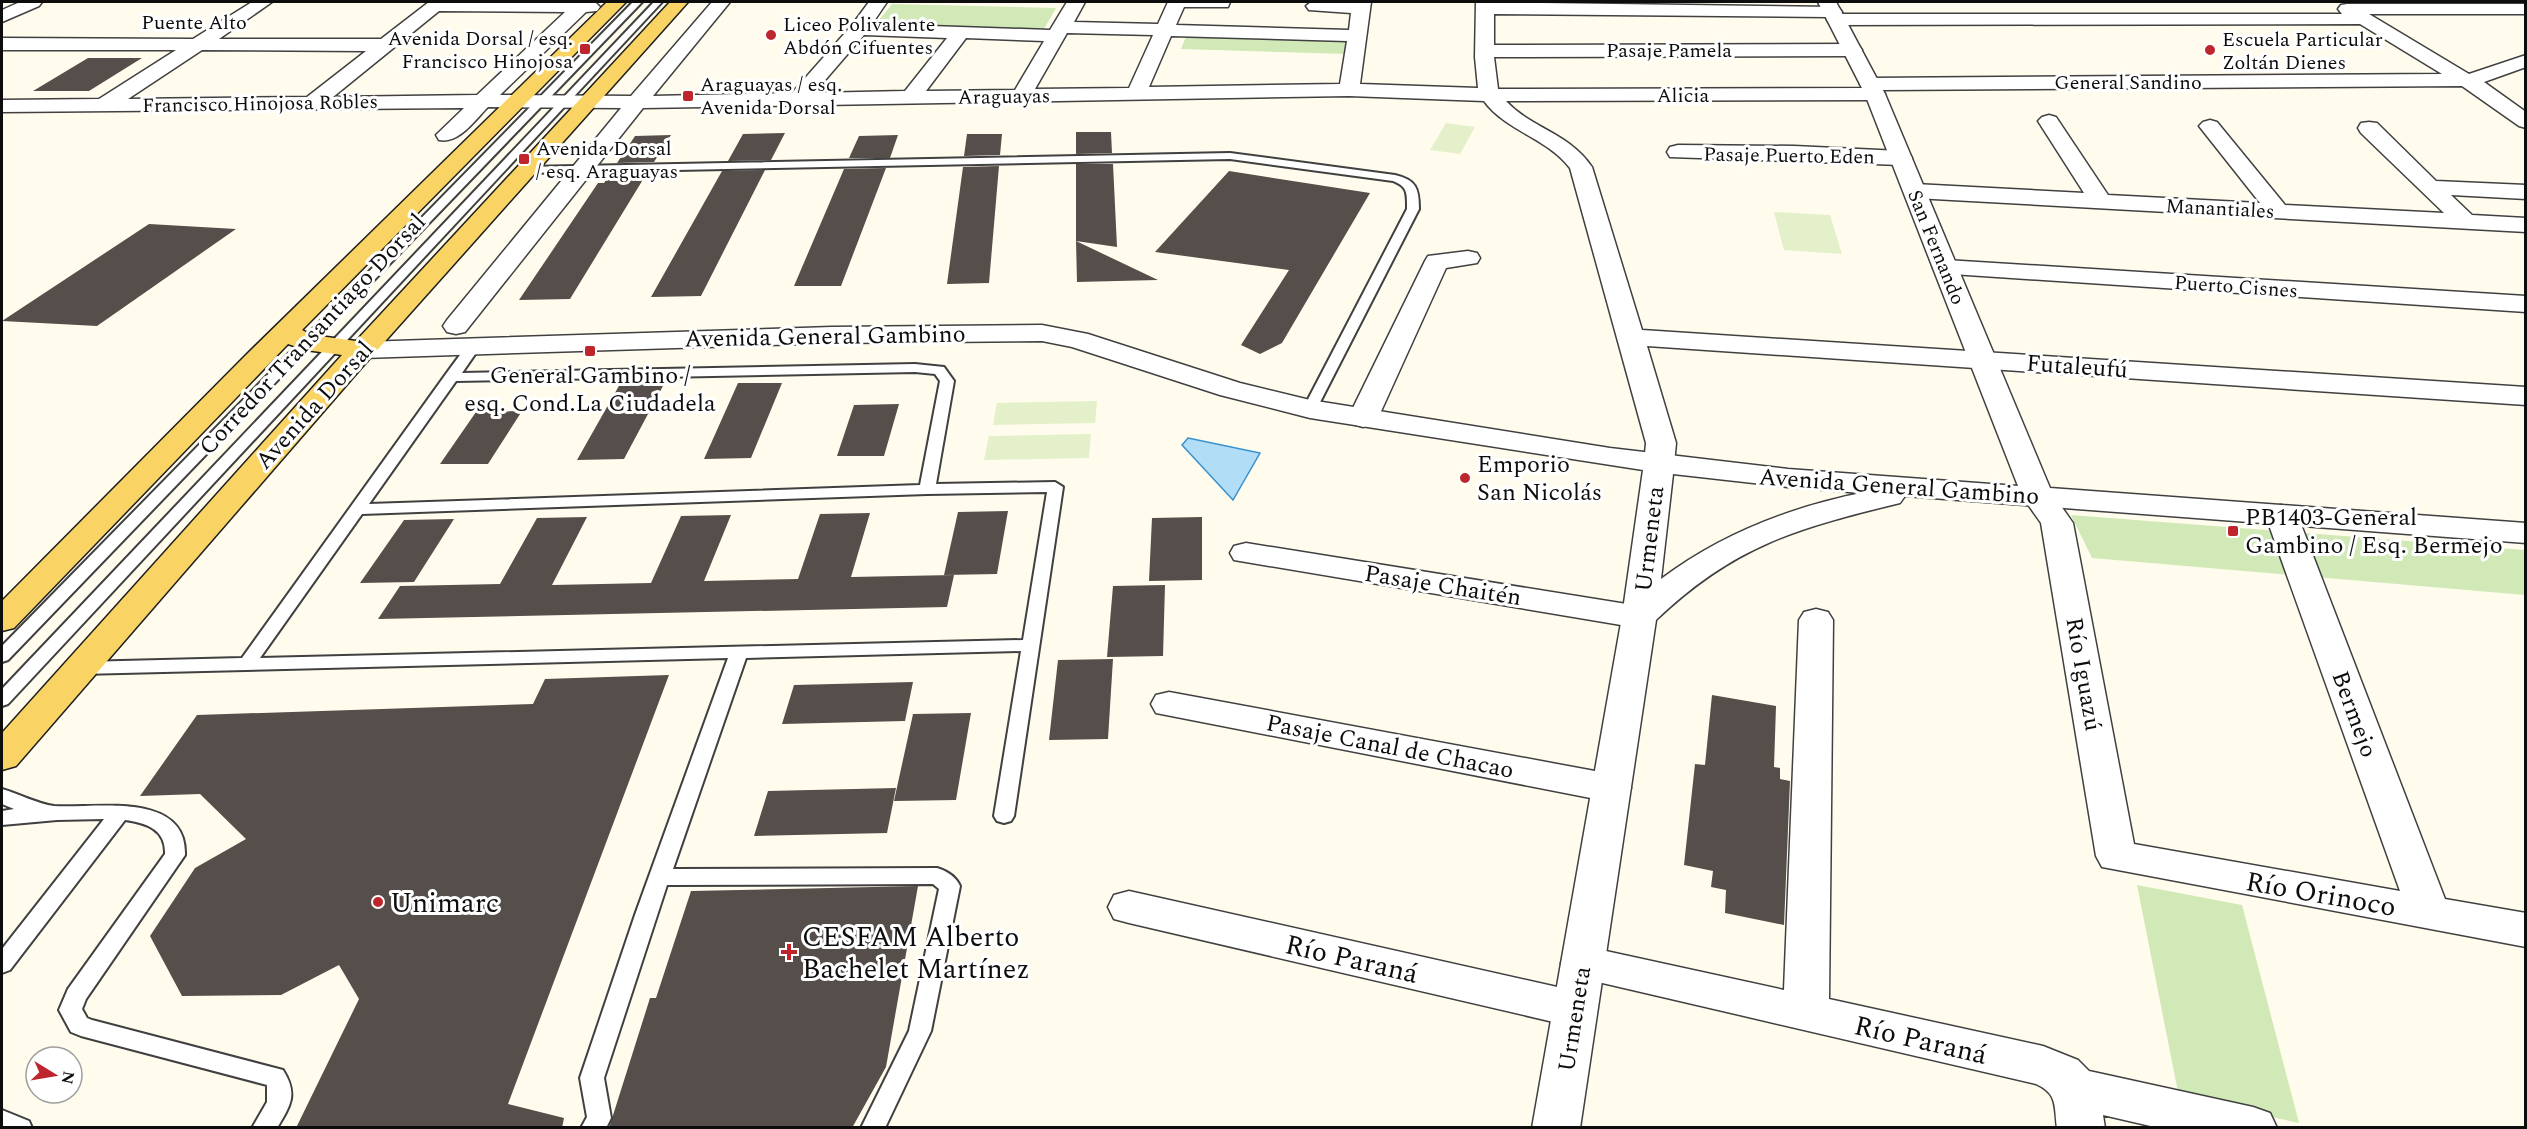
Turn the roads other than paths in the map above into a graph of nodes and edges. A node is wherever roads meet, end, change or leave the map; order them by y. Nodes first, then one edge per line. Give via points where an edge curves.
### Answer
1 (33, 2) edge
2 (246, 2) edge
3 (263, 2) edge
4 (638, 2) edge
5 (658, 2) edge
6 (679, 2) edge
7 (721, 2) edge
8 (878, 2) edge
9 (1076, 2) edge
10 (1177, 2) edge
11 (1222, 3) dead end
12 (437, 4) edge
13 (583, 4) edge
14 (615, 4) edge
15 (1362, 5) edge
16 (1485, 5) edge
17 (2480, 5) edge
18 (1315, 6) dead end
19 (2526, 9) edge
20 (2349, 10) edge
21 (1832, 11) edge
22 (2, 17) edge
23 (859, 29) junction
24 (1165, 30) junction
25 (1059, 32) junction
26 (961, 33) junction
27 (1357, 36) junction
28 (687, 41) junction
29 (2, 44) edge
30 (188, 44) junction
31 (386, 45) junction
32 (1852, 50) junction
33 (1486, 51) junction
34 (631, 55) junction
35 (2526, 61) edge
36 (2467, 80) junction
37 (1873, 89) junction
38 (1349, 90) junction
39 (1136, 94) junction
40 (1490, 94) junction
41 (1022, 95) junction
42 (910, 98) junction
43 (797, 100) junction
44 (481, 101) junction
45 (530, 101) junction
46 (564, 102) junction
47 (636, 102) junction
48 (312, 103) junction
49 (588, 103) junction
50 (104, 105) junction
51 (2, 106) edge
52 (2049, 121) dead end
53 (2526, 122) edge
54 (2210, 126) dead end
55 (2369, 128) dead end
56 (447, 135) dead end
57 (1678, 152) dead end
58 (1901, 158) junction
59 (526, 170) junction
60 (581, 170) junction
61 (2429, 187) junction
62 (1915, 191) junction
63 (2526, 192) edge
64 (2100, 201) junction
65 (2278, 211) junction
66 (2465, 222) junction
67 (2526, 225) edge
68 (1468, 258) dead end
69 (1946, 268) junction
70 (2526, 304) edge
71 (295, 337) junction
72 (464, 337) junction
73 (1629, 337) junction
74 (359, 342) junction
75 (1983, 360) junction
76 (451, 377) junction
77 (2526, 396) edge
78 (1310, 409) junction
79 (1363, 418) junction
80 (1659, 464) junction
81 (1939, 488) junction
82 (927, 489) junction
83 (2038, 496) junction
84 (357, 509) junction
85 (2282, 514) junction
86 (2526, 533) edge
87 (1246, 553) dead end
88 (1639, 618) junction
89 (2, 620) edge
90 (1816, 620) dead end
91 (1031, 645) junction
92 (739, 653) junction
93 (2, 656) edge
94 (246, 664) junction
95 (81, 669) junction
96 (2, 700) edge
97 (1169, 704) dead end
98 (2, 757) edge
99 (1611, 788) junction
100 (2, 796) edge
101 (120, 812) junction
102 (65, 813) junction
103 (1004, 816) dead end
104 (2, 818) edge
105 (2116, 856) joint
106 (660, 876) junction
107 (1130, 907) dead end
108 (2429, 913) junction
109 (2526, 930) edge
110 (1583, 963) junction
111 (2, 964) edge
112 (1575, 1009) junction
113 (1806, 1013) junction
114 (2079, 1108) edge
115 (2, 1121) edge
116 (20, 1128) edge
117 (264, 1128) edge
118 (593, 1128) edge
119 (873, 1128) edge
120 (1556, 1128) edge
121 (2253, 1128) edge

1 - 22 street
2 - 30 street
3 - 30 street
4 - 45 lane
5 - 46 lane, Corredor Transantiago Dorsal
6 - 34 main road, Avenida Dorsal
7 - 28 street
8 - 23 street
9 - 25 street
10 - 11 street
10 - 24 street
12 - 13 street
12 - 31 street
13 - 14 street
13 - 44 street
14 - 45 main road
15 - 18 street
15 - 27 street
16 - 21 street via 1562,11
16 - 33 street
17 - 19 street
17 - 20 street
20 - 21 street
20 - 36 street
21 - 32 street, San Fernando
23 - 26 street
23 - 43 street
24 - 25 street
24 - 27 street
24 - 39 street
25 - 26 street
25 - 41 street
26 - 42 street
27 - 38 street
28 - 34 street
28 - 47 street
29 - 30 street, Puente Alto
30 - 31 street, Puente Alto
30 - 50 street
31 - 48 street
32 - 33 street, Pasaje Pamela
32 - 37 street, San Fernando
33 - 40 street
34 - 49 main road, Avenida Dorsal
35 - 36 street, General Sandino via 2490,76
36 - 37 street, General Sandino
36 - 53 street
37 - 40 street, Alicia
37 - 58 street, San Fernando
38 - 39 street, Araguayas
38 - 40 street, Araguayas
39 - 41 street, Araguayas
40 - 73 street, Urmeneta via 1507,113 1555,140 1576,159
41 - 42 street, Araguayas
42 - 43 street, Araguayas
43 - 47 street, Araguayas
44 - 45 street, Francisco Hinojosa Robles
44 - 48 street, Francisco Hinojosa Robles
44 - 56 street
45 - 46 street, Araguayas
45 - 71 main road
46 - 49 street, Araguayas
46 - 74 lane, Corredor Transantiago Dorsal
47 - 49 street, Araguayas
47 - 60 street
48 - 50 street, Francisco Hinojosa Robles
49 - 59 main road, Avenida Dorsal
50 - 51 street, Francisco Hinojosa Robles
52 - 64 street
54 - 65 street
55 - 61 street
57 - 58 street, Pasaje Puerto Eden
58 - 62 street, San Fernando
59 - 60 lane
59 - 74 main road, Avenida Dorsal
60 - 72 street
60 - 78 lane via 1230,156 1408,183 1413,190 1413,209
61 - 63 street
61 - 66 street
62 - 64 street, Manantiales
62 - 69 street, San Fernando
64 - 65 street, Manantiales
65 - 66 street, Manantiales
66 - 67 street, Manantiales
68 - 79 street via 1437,261
69 - 70 street, Puerto Cisnes
69 - 75 street, San Fernando
71 - 74 main road
71 - 89 main road
71 - 93 lane, Corredor Transantiago Dorsal
72 - 74 street, Avenida General Gambino
72 - 76 lane
72 - 78 street, Avenida General Gambino via 835,325 1024,332 1060,336 1184,376
73 - 75 street, Futaleufú
73 - 80 street, Urmeneta via 1661,442
74 - 95 main road, Avenida Dorsal
74 - 96 lane, Corredor Transantiago Dorsal
75 - 77 street, Futaleufú
75 - 83 street, San Fernando
76 - 82 lane via 939,370 947,381
76 - 84 lane
78 - 79 street, Avenida General Gambino
79 - 80 street, Avenida General Gambino
80 - 81 street, Avenida General Gambino
80 - 88 street, Urmeneta
81 - 83 street, Avenida General Gambino
81 - 88 street via 1850,504 1774,526 1711,557 1683,576
82 - 84 lane
82 - 91 lane via 1055,487
83 - 85 street, Avenida General Gambino
83 - 105 street, Río Iguazú via 2057,523
84 - 94 lane
85 - 86 street, Avenida General Gambino
85 - 108 street, Bermejo
87 - 88 street, Pasaje Chaitén
88 - 99 street, Urmeneta
90 - 113 street
91 - 92 lane
91 - 103 lane
92 - 94 lane
92 - 106 lane
94 - 95 lane
95 - 98 main road, Avenida Dorsal
97 - 99 street, Pasaje Canal de Chacao
99 - 110 street, Urmeneta
100 - 102 lane via 23,805
101 - 102 lane
101 - 111 lane
101 - 117 lane via 155,819 167,828 174,839 175,855 76,995 70,1010 79,1025 89,1029 275,1077 281,1085 281,1096
102 - 104 lane
105 - 108 street, Río Orinoco
106 - 118 lane via 592,1078 599,1118
106 - 119 lane via 937,876 950,886 920,1031
107 - 112 street, Río Paraná
108 - 109 street, Río Orinoco
110 - 112 street, Urmeneta
110 - 113 street, Río Paraná
112 - 120 street, Urmeneta
113 - 114 street, Río Paraná via 2043,1066 2061,1074
114 - 121 street, Río Paraná
115 - 116 lane

